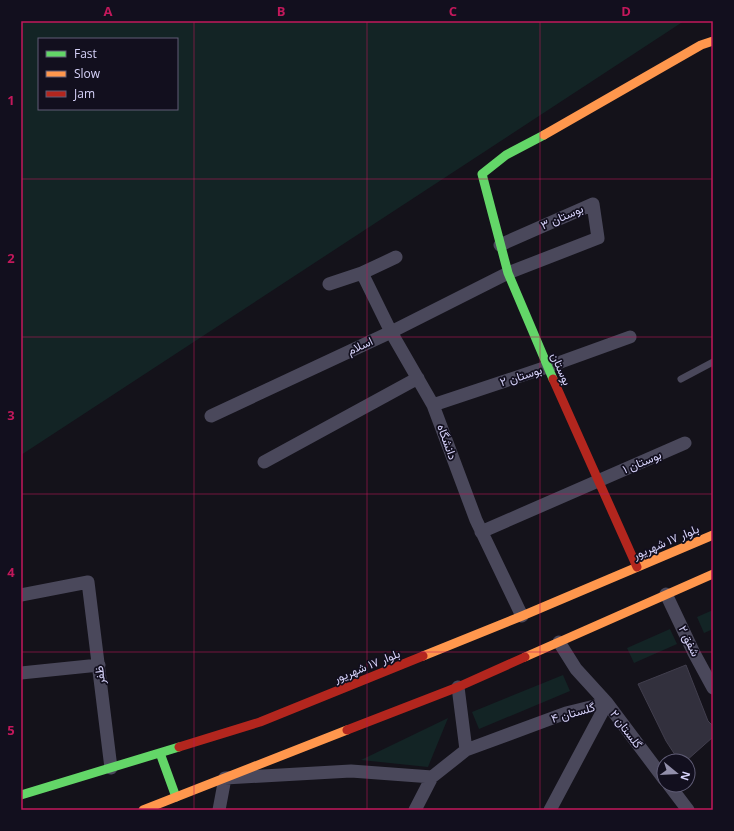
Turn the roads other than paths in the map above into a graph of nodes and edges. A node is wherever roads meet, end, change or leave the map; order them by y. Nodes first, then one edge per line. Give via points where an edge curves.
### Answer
1 (713, 41) edge
2 (500, 245) junction
3 (396, 257) dead end
4 (362, 273) junction
5 (508, 274) junction
6 (329, 284) dead end
7 (391, 332) junction
8 (630, 337) dead end
9 (713, 362) edge
10 (547, 368) junction
11 (418, 378) junction
12 (681, 379) dead end
13 (433, 405) junction
14 (211, 416) dead end
15 (685, 443) dead end
16 (264, 462) dead end
17 (598, 481) junction
18 (481, 532) junction
19 (713, 535) edge
20 (637, 567) junction
21 (713, 574) edge
22 (666, 594) junction
23 (21, 595) edge
24 (522, 616) junction
25 (559, 642) junction
26 (99, 665) junction
27 (21, 673) edge
28 (458, 687) junction
29 (713, 688) edge
30 (607, 703) junction
31 (466, 750) junction
32 (160, 753) junction
33 (111, 768) junction
34 (656, 768) edge
35 (432, 777) junction
36 (225, 778) junction
37 (22, 791) edge
38 (675, 793) edge
39 (176, 797) junction
40 (143, 810) edge
41 (219, 810) edge
42 (415, 810) edge
43 (550, 810) edge
44 (688, 810) edge

1 - 2 main road, بوستان via 701,45 506,155 482,174
2 - 5 main road, بوستان
2 - 5 street, بوستان ۳ via 593,204 598,238
3 - 4 street
4 - 6 street
4 - 7 street, دانشگاه
5 - 7 street, اسلام
5 - 10 main road, بوستان
7 - 11 street, دانشگاه
7 - 14 street, اسلام
8 - 10 street, بوستان ۲
9 - 12 lane
10 - 13 street, بوستان ۲
10 - 17 main road, بوستان
11 - 13 street, دانشگاه
11 - 16 street
13 - 18 street, دانشگاه
15 - 17 street, بوستان ۱
17 - 18 street, بوستان ۱
17 - 20 main road, بوستان
18 - 24 street, دانشگاه
19 - 20 main road, بلوار ١٧ شهریور
20 - 24 main road, بلوار ١٧ شهریور
21 - 22 main road
22 - 25 main road
22 - 29 street, شفق ۲
23 - 26 street, ظفر via 88,582
24 - 32 main road, بلوار ١٧ شهریور via 260,722
25 - 28 main road
25 - 30 street, گلستان ۲ via 576,669
26 - 27 street
26 - 33 street, ظفر
28 - 31 street
28 - 36 main road
30 - 31 street, گلستان ۴ via 566,713
30 - 34 street, گلستان ۲
30 - 43 street, گلستان ۴
31 - 35 street, گلستان ۴
32 - 33 main road, بلوار ١٧ شهریور
32 - 39 main road
33 - 37 main road, بلوار ١٧ شهریور
35 - 36 street via 351,771
35 - 42 street
36 - 39 main road
36 - 41 street
38 - 44 street
39 - 40 main road

